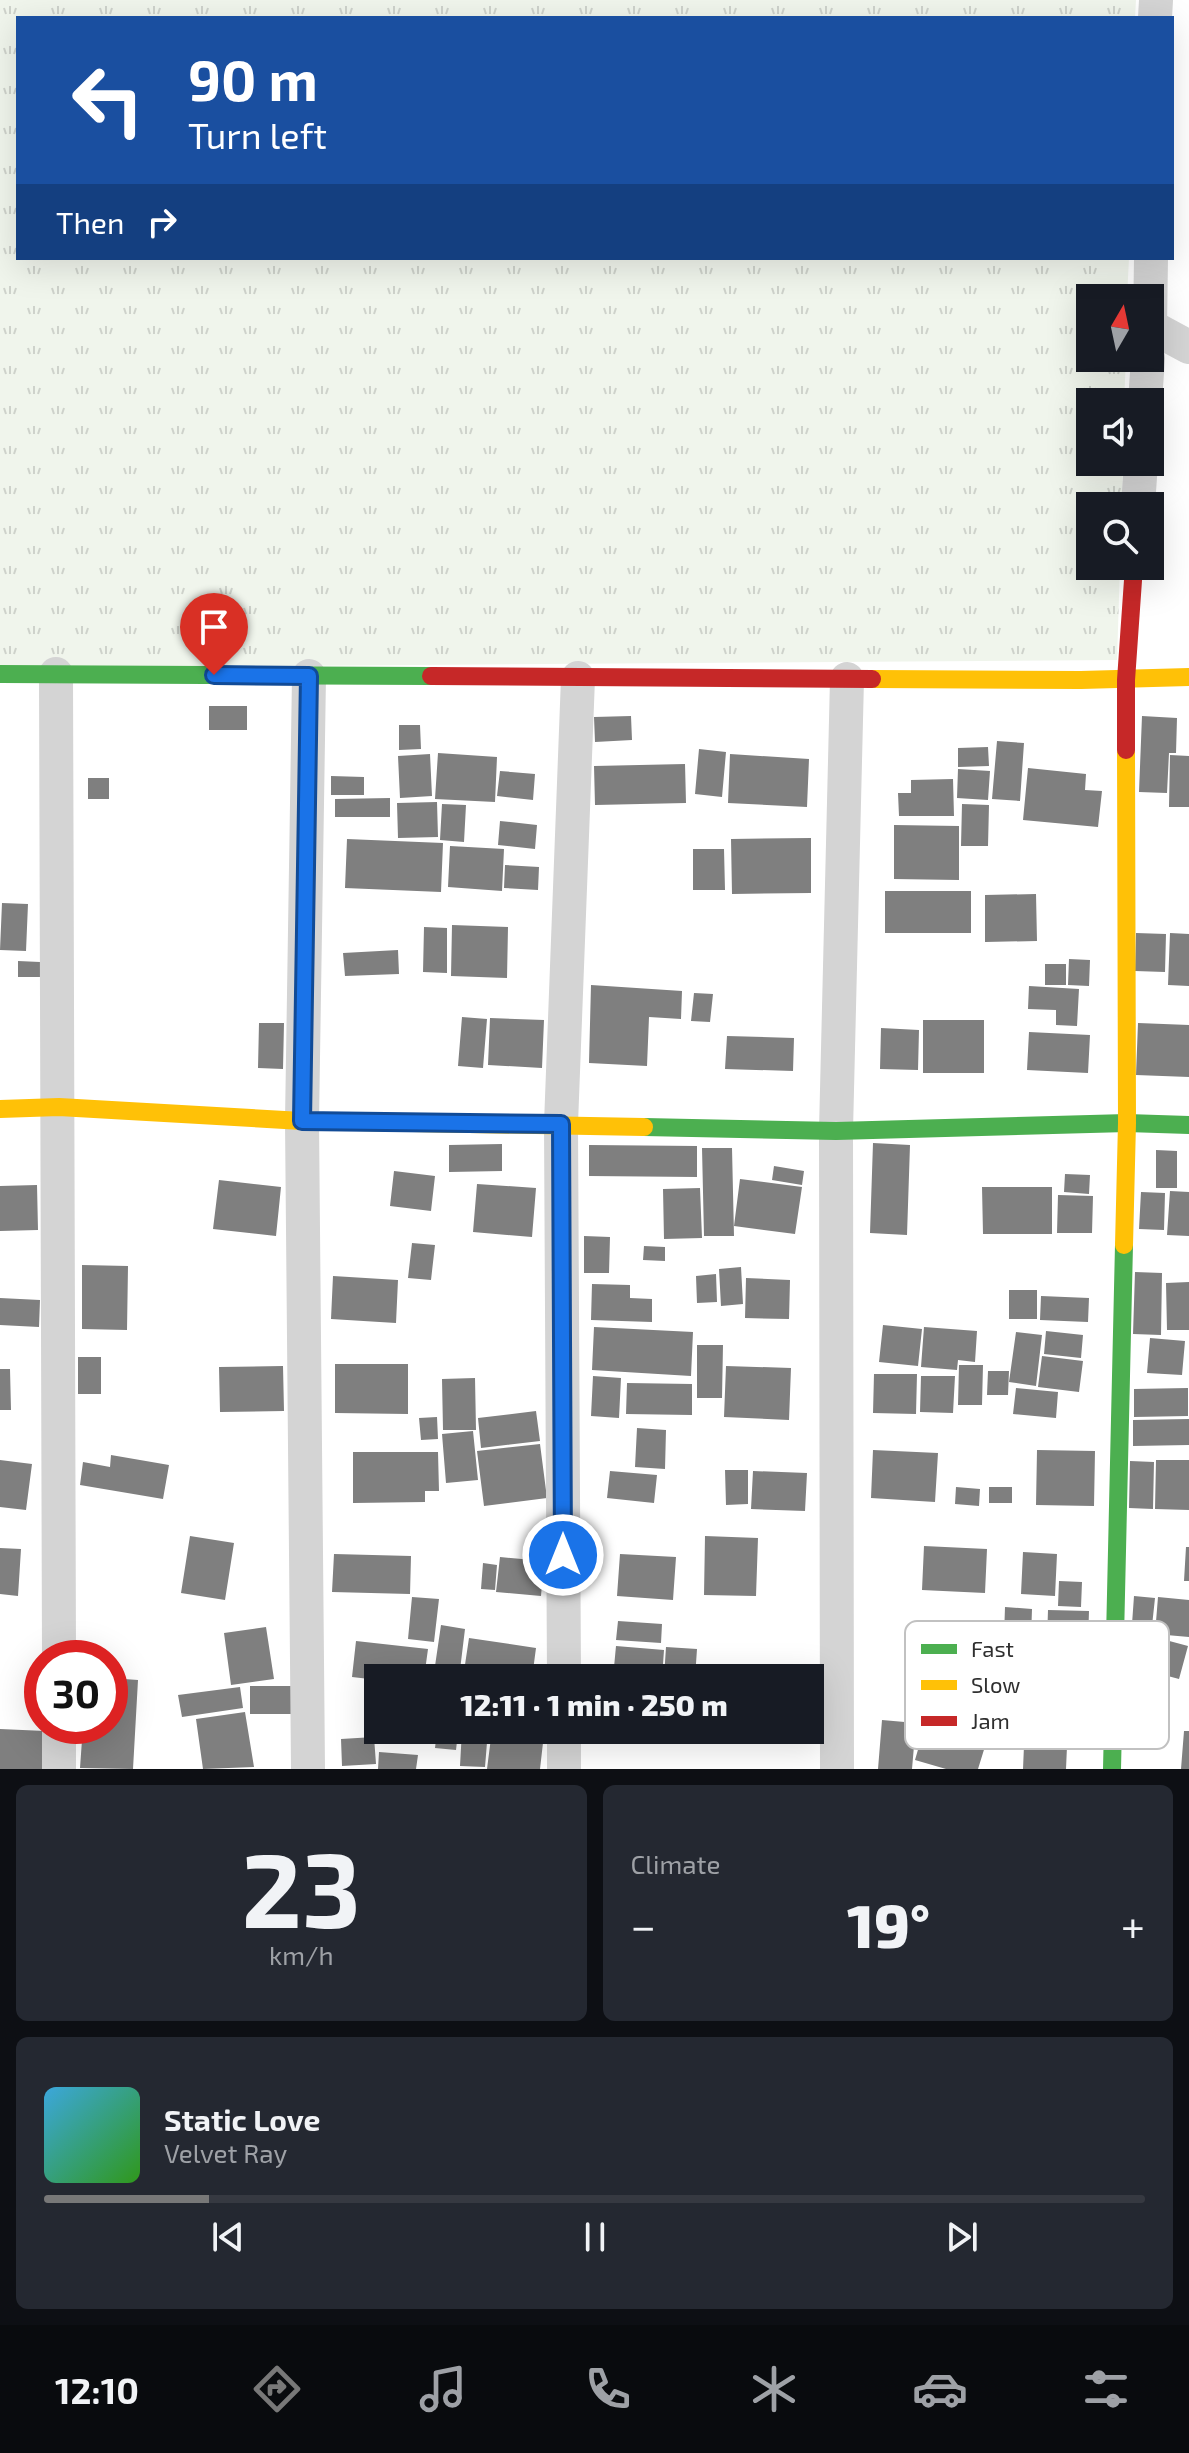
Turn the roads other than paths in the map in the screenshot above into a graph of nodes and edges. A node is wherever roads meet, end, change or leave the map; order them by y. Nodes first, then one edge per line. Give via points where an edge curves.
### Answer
1 (1151, 260) edge
2 (1151, 284) edge
3 (1164, 334) edge
4 (1189, 347) edge
5 (1133, 580) edge
6 (0, 674) edge
7 (56, 674) junction
8 (309, 676) junction
9 (1189, 677) edge
10 (578, 678) junction
11 (847, 679) junction
12 (1126, 680) junction
13 (59, 1107) junction
14 (0, 1109) edge
15 (302, 1121) junction
16 (1127, 1123) junction
17 (561, 1124) junction
18 (1189, 1125) edge
19 (836, 1131) junction
20 (1115, 1621) edge
21 (59, 1640) edge
22 (564, 1664) edge
23 (59, 1744) edge
24 (564, 1744) edge
25 (1112, 1749) edge
26 (59, 1769) edge
27 (308, 1769) edge
28 (564, 1769) edge
29 (837, 1769) edge
30 (1112, 1769) edge

1 - 2 street
3 - 4 street
5 - 12 street
6 - 7 street
7 - 8 street
7 - 13 street
8 - 10 street
8 - 15 street
9 - 12 street
10 - 11 street
10 - 17 street
11 - 12 street
11 - 19 street
12 - 16 street
13 - 14 street
13 - 15 street
13 - 21 street
15 - 17 street
15 - 27 street
16 - 18 street
16 - 19 street
16 - 20 street
17 - 19 street
17 - 22 street
19 - 29 street
23 - 26 street
24 - 28 street
25 - 30 street

